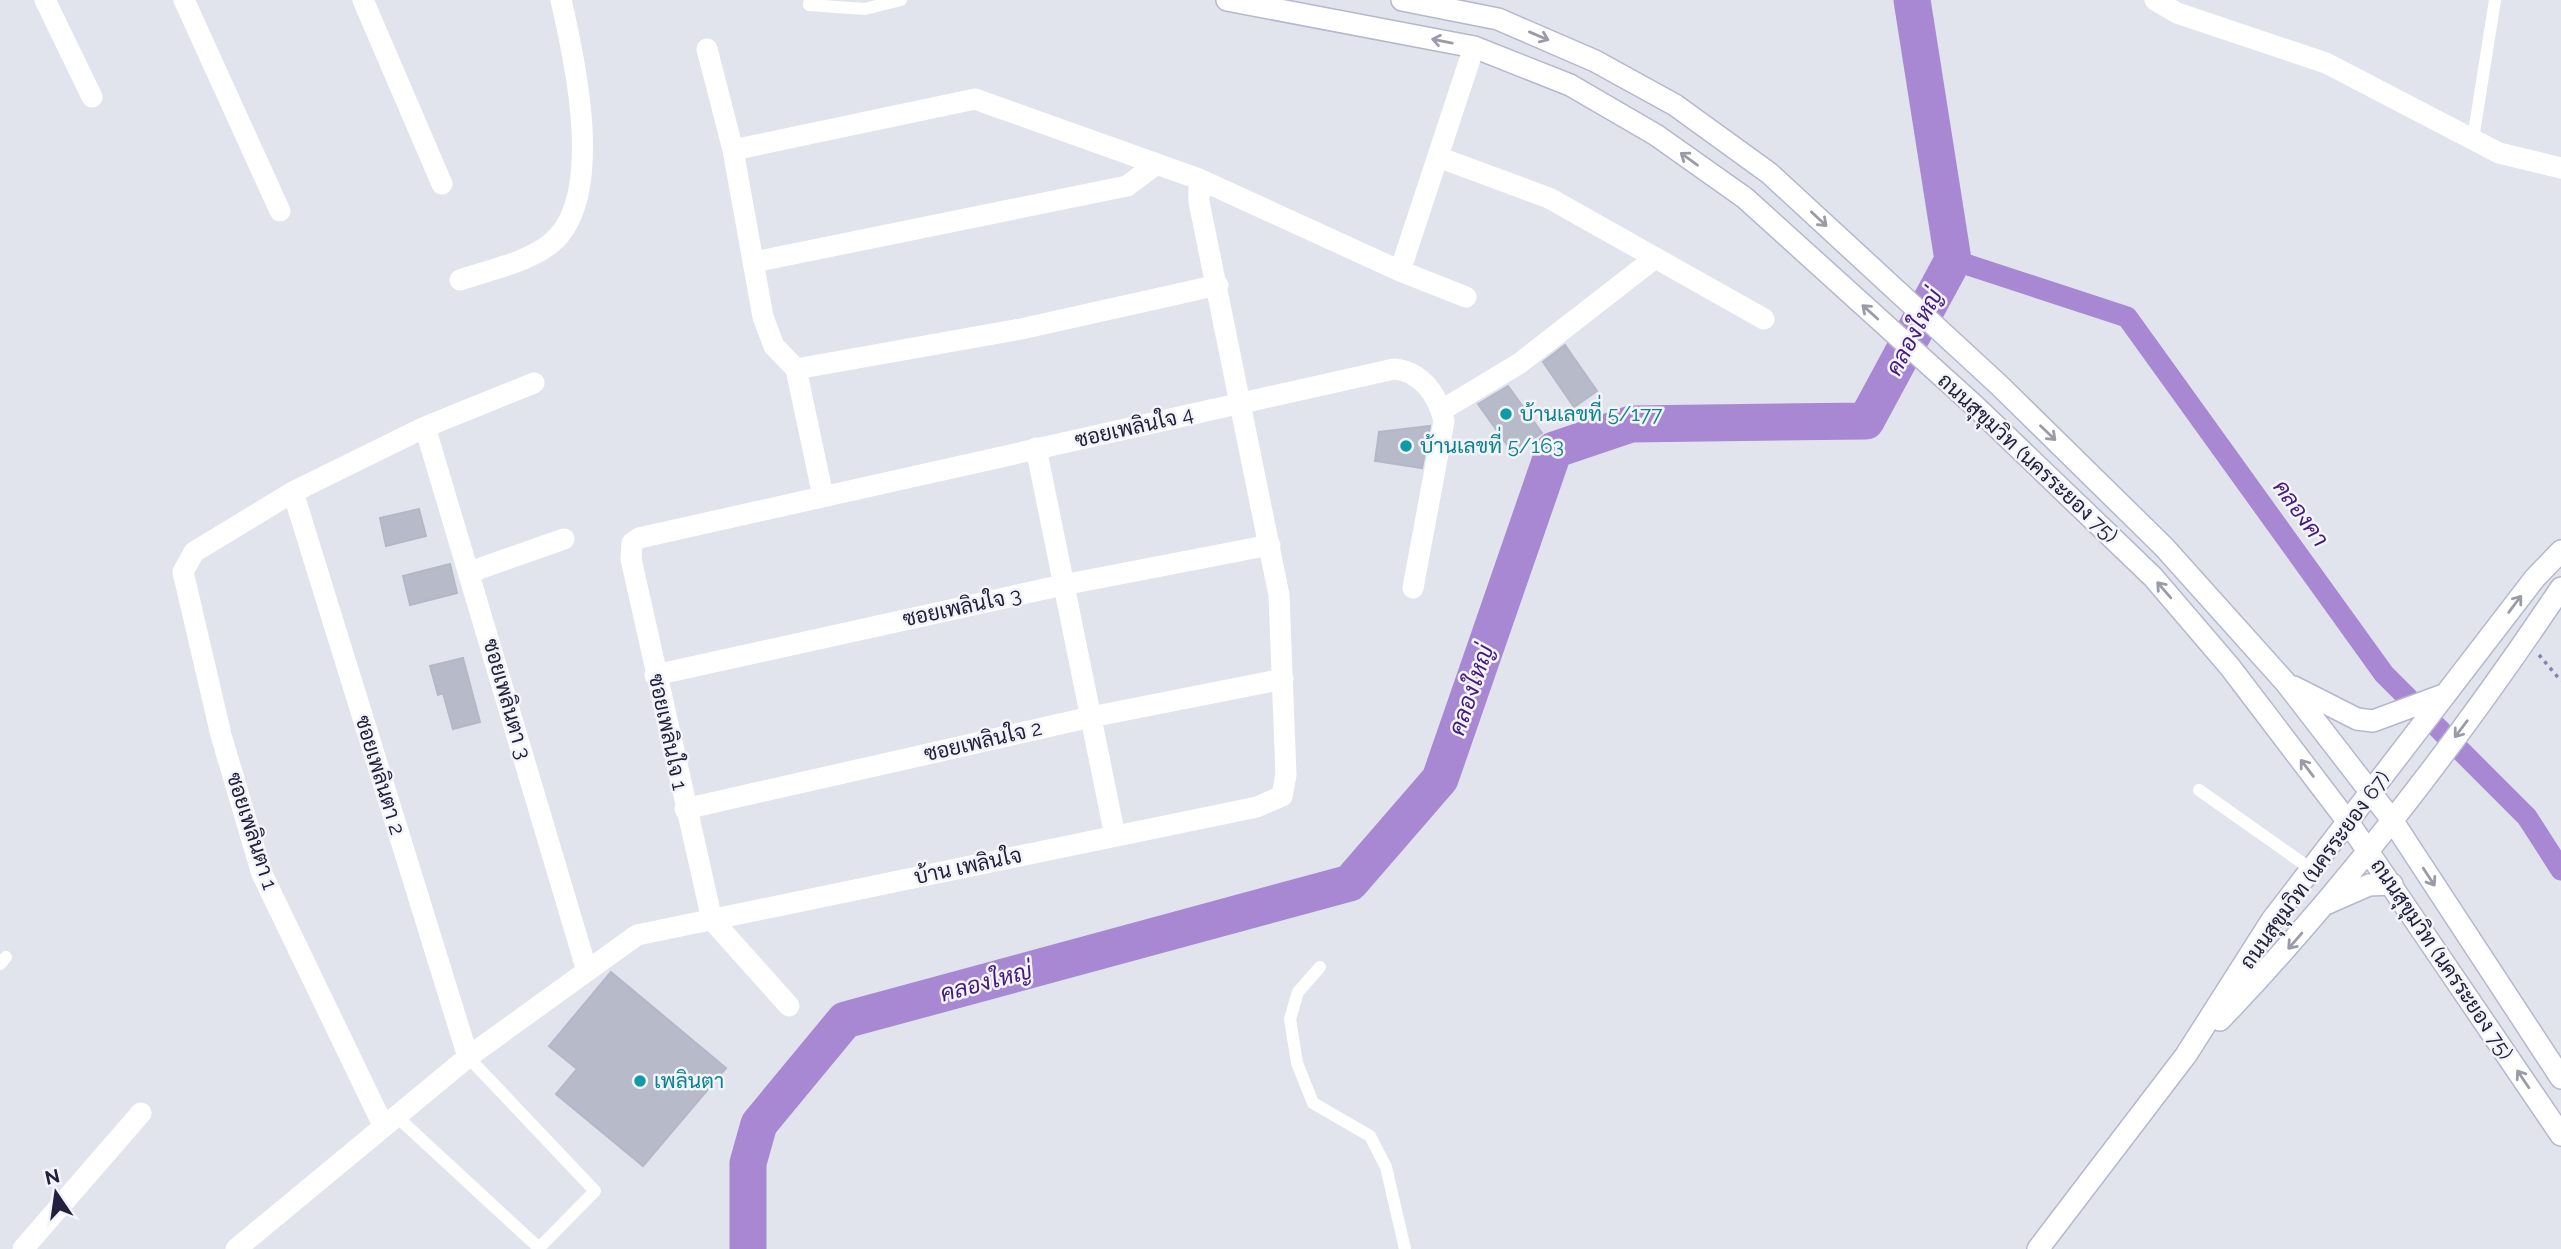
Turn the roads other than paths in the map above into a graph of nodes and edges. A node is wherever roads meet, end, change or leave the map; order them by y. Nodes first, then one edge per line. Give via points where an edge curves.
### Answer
1 (45, 0) edge
2 (184, 0) edge
3 (363, 0) edge
4 (561, 0) edge
5 (810, 0) edge
6 (901, 0) edge
7 (1227, 0) edge
8 (1402, 0) edge
9 (2155, 0) edge
10 (2495, 0) edge
11 (1474, 47) junction
12 (707, 49) dead end
13 (92, 97) dead end
14 (2473, 139) junction
15 (733, 150) junction
16 (1438, 157) junction
17 (1155, 165) junction
18 (2561, 168) edge
19 (1199, 180) junction
20 (442, 184) dead end
21 (280, 211) dead end
22 (1655, 258) junction
23 (754, 262) junction
24 (1400, 271) junction
25 (460, 281) dead end
26 (1218, 285) junction
27 (1466, 297) dead end
28 (1763, 319) dead end
29 (796, 369) junction
30 (534, 383) dead end
31 (1240, 403) junction
32 (1442, 410) junction
33 (425, 427) junction
34 (1037, 448) junction
35 (293, 492) junction
36 (823, 496) junction
37 (564, 539) dead end
38 (632, 543) joint
39 (1270, 545) junction
40 (2561, 551) edge
41 (470, 572) junction
42 (1063, 585) junction
43 (1413, 588) dead end
44 (2561, 588) edge
45 (655, 675) junction
46 (1283, 679) junction
47 (2286, 683) junction
48 (2446, 694) junction
49 (1091, 717) junction
50 (2199, 790) dead end
51 (2372, 793) junction
52 (685, 808) junction
53 (2392, 820) junction
54 (2348, 822) junction
55 (1115, 835) junction
56 (2367, 848) junction
57 (2312, 869) junction
58 (2392, 884) junction
59 (2322, 907) junction
60 (712, 920) junction
61 (1320, 967) dead end
62 (587, 971) junction
63 (789, 1006) dead end
64 (2186, 1055) junction
65 (468, 1057) junction
66 (2561, 1078) edge
67 (141, 1112) dead end
68 (389, 1120) junction
69 (2561, 1135) edge
70 (23, 1249) edge
71 (236, 1249) edge
72 (1405, 1249) edge
73 (2038, 1249) edge

1 - 13 street
2 - 21 street
3 - 20 street
4 - 25 street via 583,143 575,206 551,244
5 - 6 lane via 809,5 853,10
11 -> 7 street, ถนนสุขุมวิท (นครระยอง 75)
8 -> 47 street, ถนนสุขุมวิท (นครระยอง 75) via 1498,19 1595,61 1675,106 1769,173 2164,547
9 - 14 street via 2177,13 2326,63
10 - 14 lane
11 - 16 street
54 -> 11 street, ถนนสุขุมวิท (นครระยอง 75) via 2230,667 2153,577 1976,407 1745,198 1656,135 1570,85
12 - 15 street
14 - 18 street via 2520,160
15 - 17 street via 975,99
15 - 23 street
16 - 22 street via 1549,198
16 - 24 street
17 - 19 street
17 - 23 street via 1127,186
19 - 24 street
19 - 26 street via 1199,202
22 - 28 street
22 - 32 street via 1520,363
23 - 29 street via 768,335
24 - 27 street
26 - 29 street via 1021,329
26 - 31 street
29 - 36 street
30 - 33 street
31 - 32 street, ซอยเพลินใจ 4 via 1394,369 1415,374
31 - 34 street, ซอยเพลินใจ 4
31 - 39 street
32 - 43 street via 1444,433
33 - 35 street
33 - 41 street, ซอยเพลินตา 3
34 - 36 street, ซอยเพลินใจ 4
34 - 42 street
35 - 65 street, ซอยเพลินตา 2
35 - 68 street, ซอยเพลินตา 1 via 194,552 186,561 184,580 221,735 262,874
36 - 38 street, ซอยเพลินใจ 4 via 649,534
37 - 41 street
38 - 45 street, ซอยเพลินใจ 1 via 631,559
39 - 42 street, ซอยเพลินใจ 3
39 - 46 street via 1279,595
48 -> 40 street, ถนนสุขุมวิท (นครระยอง 67)
41 - 62 street, ซอยเพลินตา 3
42 - 45 street, ซอยเพลินใจ 3
42 - 49 street
44 -> 53 street, ถนนสุขุมวิท (นครระยอง 67) via 2501,677
45 - 52 street, ซอยเพลินใจ 1
46 - 49 street, ซอยเพลินใจ 2
46 - 55 street, บ้าน เพลินใจ via 1286,775 1282,796 1257,807
47 - 48 street via 2357,719 2373,721
47 - 51 street, ถนนสุขุมวิท (นครระยอง 75)
48 - 51 street, ถนนสุขุมวิท (นครระยอง 67)
49 - 52 street, ซอยเพลินใจ 2
49 - 55 street
50 - 57 lane
51 - 53 street, ถนนสุขุมวิท (นครระยอง 75)
51 - 54 street, ถนนสุขุมวิท (นครระยอง 67)
52 - 60 street, ซอยเพลินใจ 1
53 - 56 street, ถนนสุขุมวิท (นครระยอง 67)
53 -> 66 street, ถนนสุขุมวิท (นครระยอง 75)
54 - 56 street, ถนนสุขุมวิท (นครระยอง 75)
54 - 57 street, ถนนสุขุมวิท (นครระยอง 67)
55 - 60 street, บ้าน เพลินใจ
56 - 58 street, ถนนสุขุมวิท (นครระยอง 75)
56 - 59 street, ถนนสุขุมวิท (นครระยอง 67)
57 - 64 street, ถนนสุขุมวิท (นครระยอง 67) via 2273,920
58 - 59 street via 2369,885
69 -> 58 street, ถนนสุขุมวิท (นครระยอง 75)
59 -> 64 street, ถนนสุขุมวิท (นครระยอง 67) via 2294,943
60 - 62 street, บ้าน เพลินใจ via 651,930
60 - 63 street
61 - 72 lane via 1298,992 1290,1020 1297,1063 1313,1103 1370,1136 1386,1167
62 - 65 street, บ้าน เพลินใจ
64 - 73 street, ถนนสุขุมวิท (นครระยอง 67)
65 - 68 street, บ้าน เพลินใจ
65 - 68 lane via 595,1191 539,1248
67 - 70 street
68 - 71 street, บ้าน เพลินใจ

